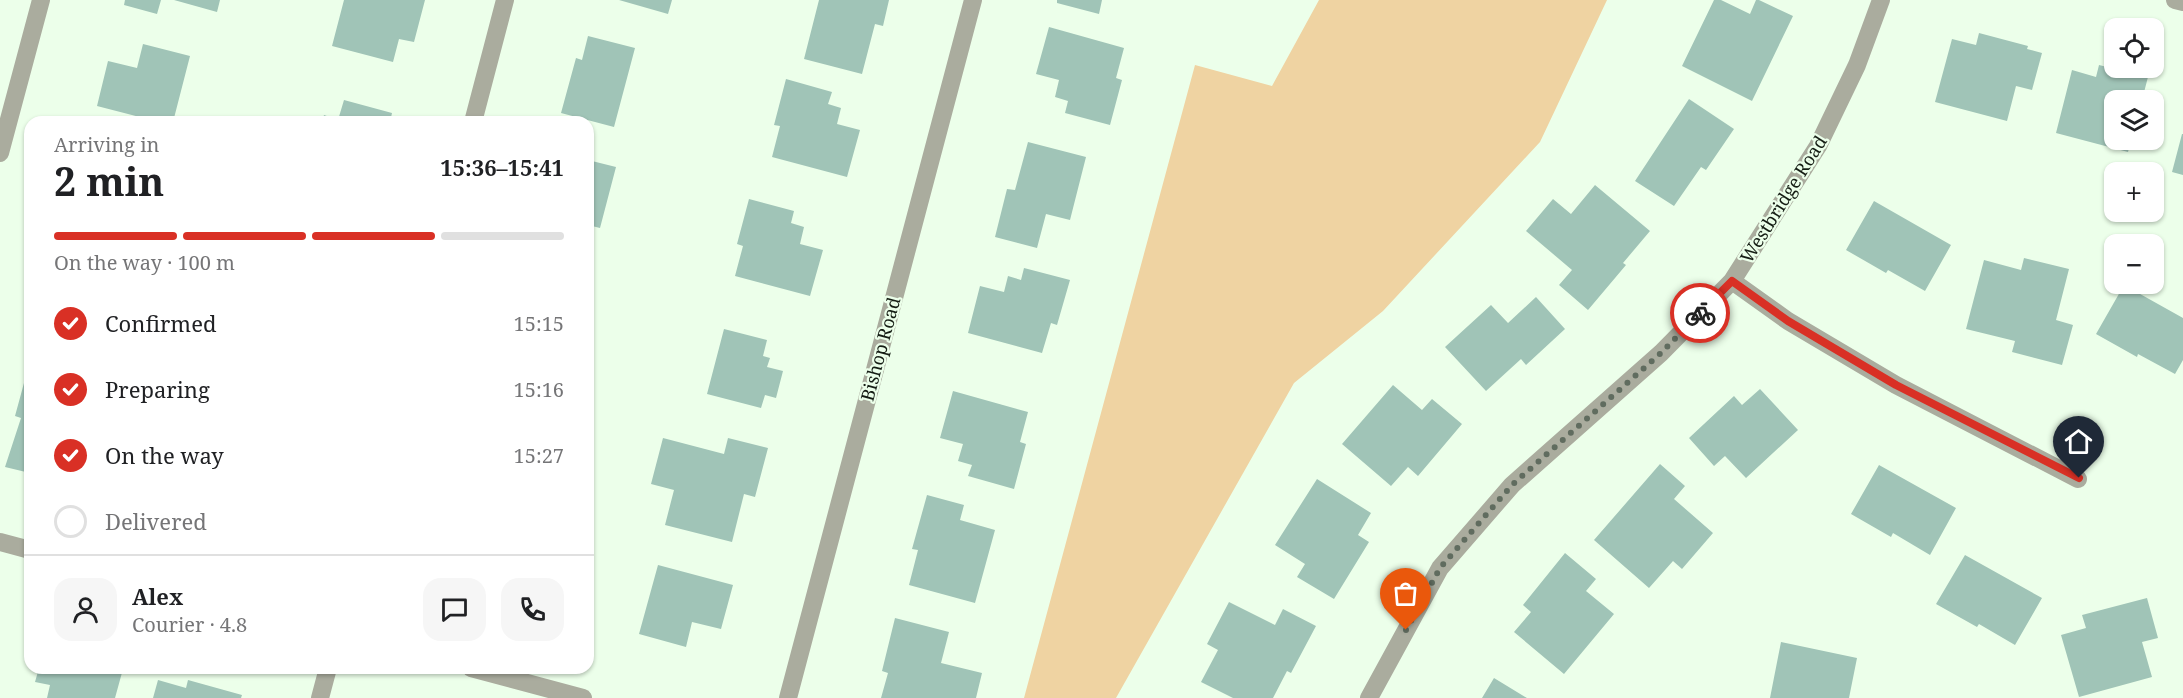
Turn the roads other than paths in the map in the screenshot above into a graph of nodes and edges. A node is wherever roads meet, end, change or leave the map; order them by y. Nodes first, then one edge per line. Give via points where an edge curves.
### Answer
1 (41, 0) edge
2 (505, 0) edge
3 (972, 0) edge
4 (1881, 0) edge
5 (2175, 0) edge
6 (2183, 2) edge
7 (475, 116) edge
8 (0, 153) edge
9 (1732, 281) junction
10 (2079, 478) dead end
11 (0, 542) edge
12 (24, 548) edge
13 (326, 674) edge
14 (494, 674) edge
15 (320, 698) edge
16 (584, 698) edge
17 (788, 698) edge
18 (1369, 698) edge

1 - 8 street
2 - 7 street
3 - 17 street, Bishop Road
4 - 9 street, Westbridge Road via 1857,65 1818,146
5 - 6 street
9 - 10 street via 1788,321 1896,385
9 - 18 street, Westbridge Road via 1661,353 1512,485 1440,568
11 - 12 street
13 - 15 street
14 - 16 street

